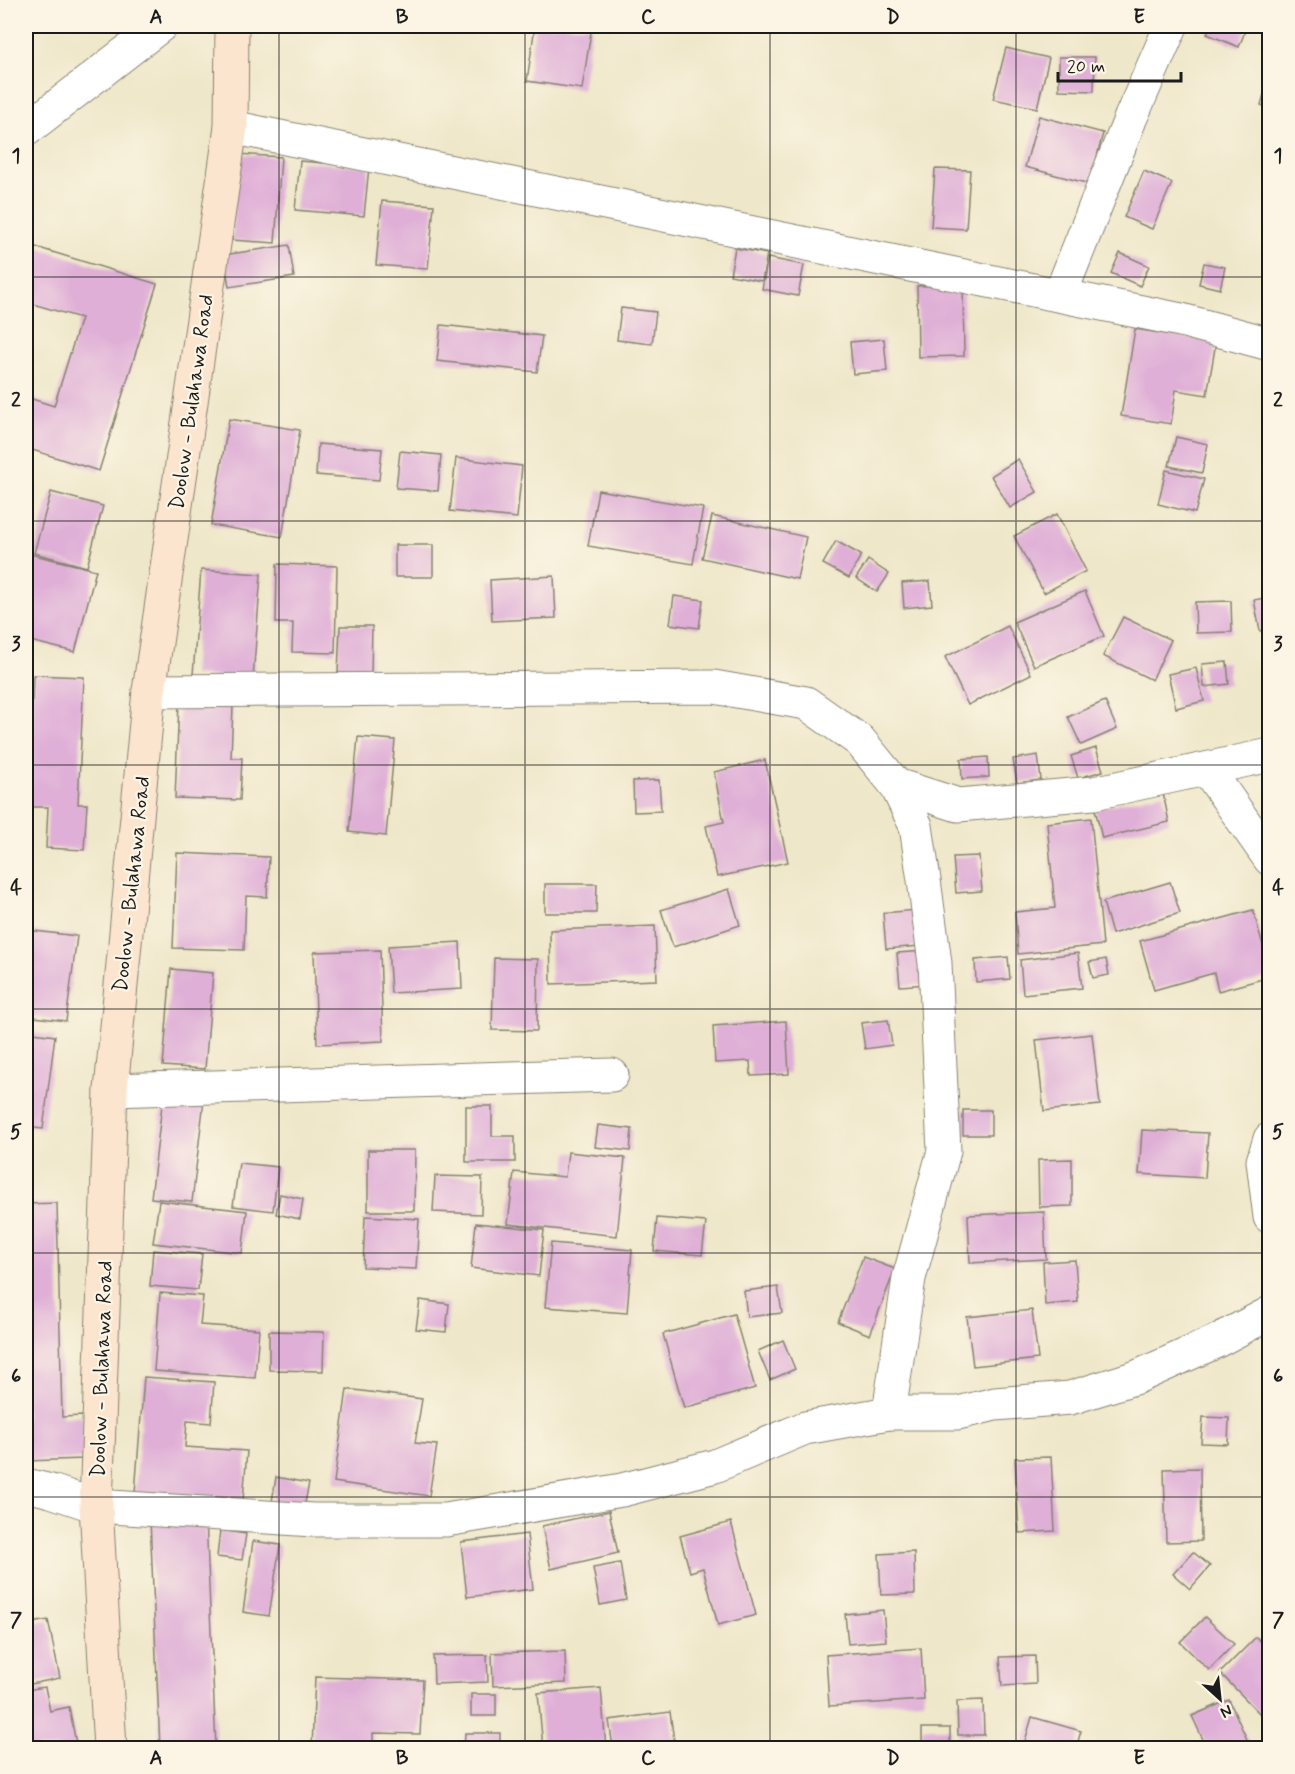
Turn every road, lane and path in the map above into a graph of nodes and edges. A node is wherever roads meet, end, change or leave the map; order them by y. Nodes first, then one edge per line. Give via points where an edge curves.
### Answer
1 (160, 26) edge
2 (232, 26) edge
3 (1171, 26) edge
4 (231, 127) junction
5 (26, 130) edge
6 (1060, 295) junction
7 (1269, 344) edge
8 (149, 692) junction
9 (1269, 755) edge
10 (1207, 769) junction
11 (896, 785) junction
12 (1269, 859) edge
13 (612, 1075) dead end
14 (111, 1090) junction
15 (1269, 1139) edge
16 (1269, 1217) edge
17 (1269, 1313) edge
18 (889, 1413) junction
19 (26, 1485) edge
20 (96, 1506) junction
21 (110, 1749) edge

1 - 5 street
2 - 4 main road, Doolow - Bulahawa Road
3 - 6 street
4 - 6 street
4 - 8 main road, Doolow - Bulahawa Road
6 - 7 street via 1181,320
8 - 11 street via 714,687 806,703 860,741
8 - 14 main road, Doolow - Bulahawa Road
9 - 10 street
10 - 11 street via 1094,793 958,805
10 - 12 street
11 - 18 street via 916,826 935,963 944,1151 909,1278
13 - 14 street
14 - 20 main road, Doolow - Bulahawa Road
15 - 16 street via 1263,1161
17 - 18 street via 1137,1377 1070,1398 995,1404 958,1413
18 - 20 street via 805,1428 715,1466 622,1490 446,1520 301,1520
19 - 20 street
20 - 21 main road, Doolow - Bulahawa Road

